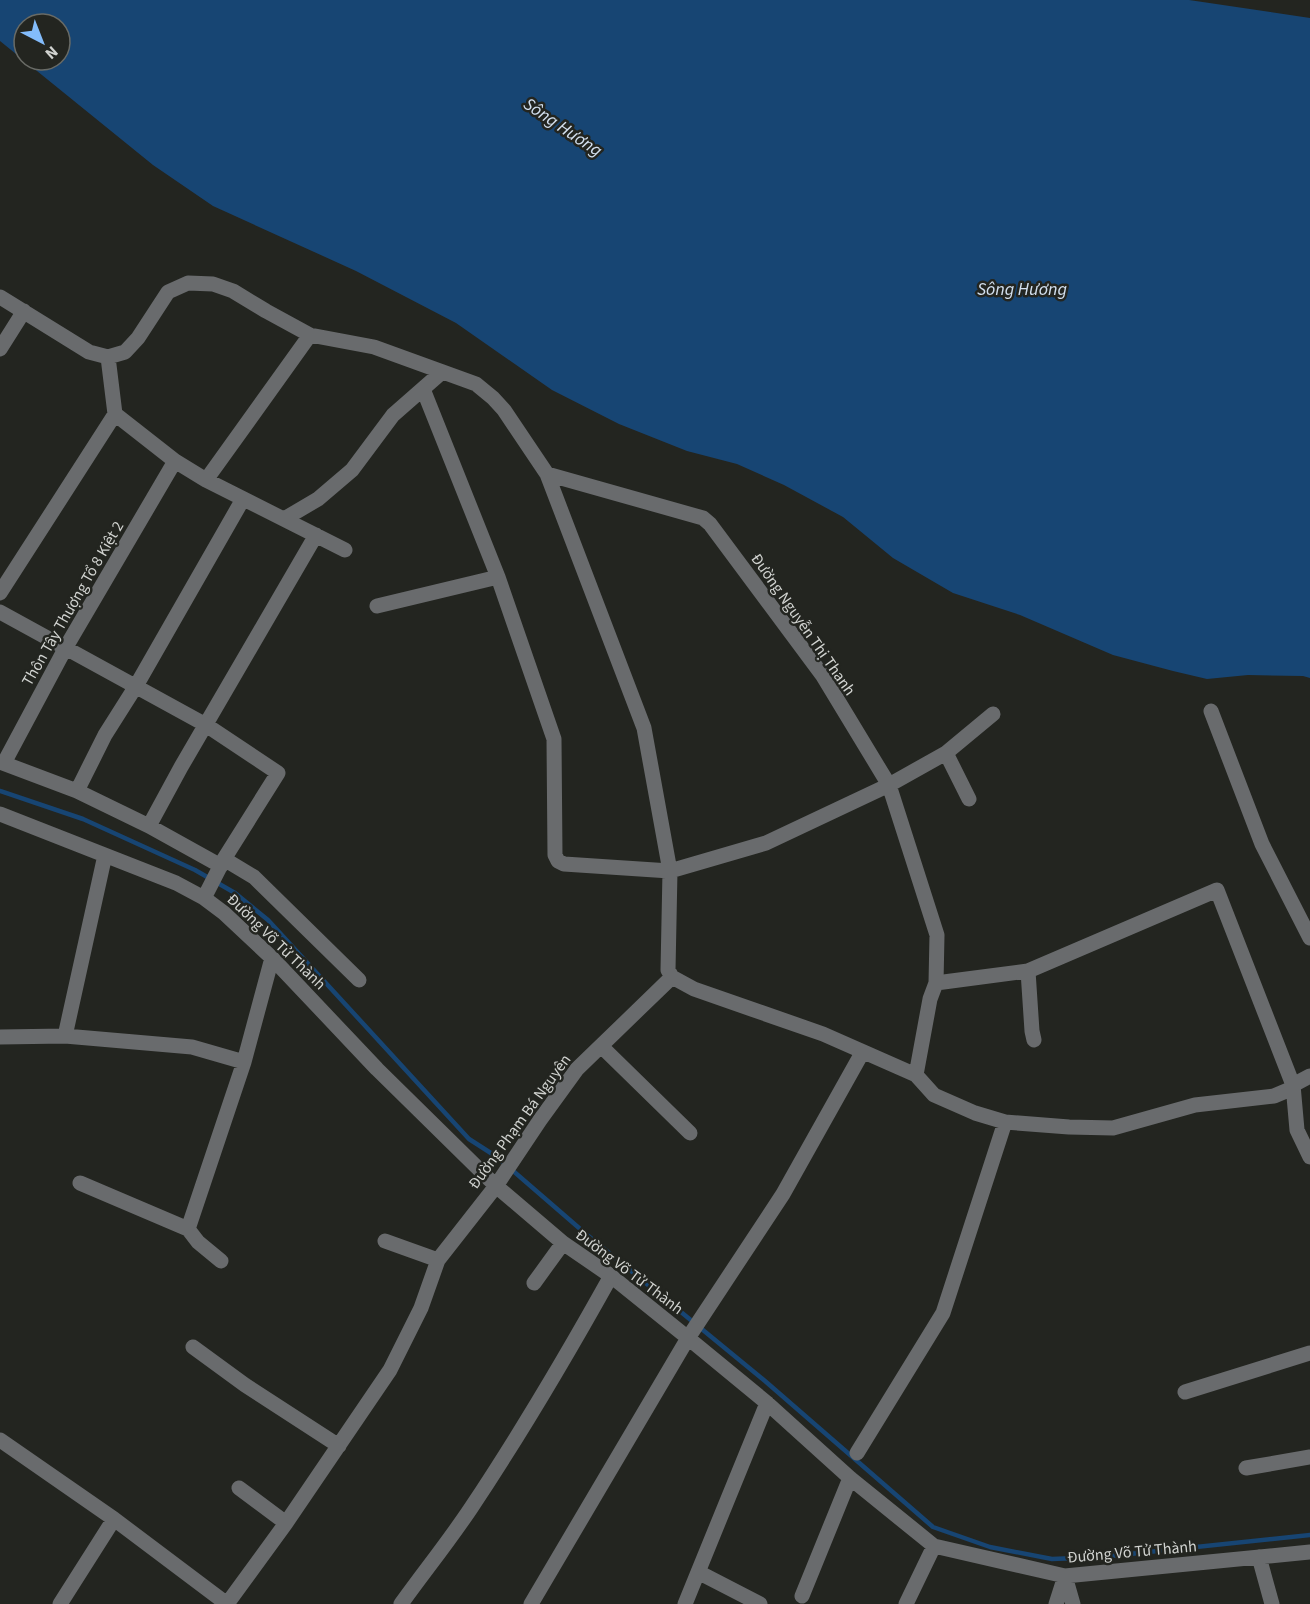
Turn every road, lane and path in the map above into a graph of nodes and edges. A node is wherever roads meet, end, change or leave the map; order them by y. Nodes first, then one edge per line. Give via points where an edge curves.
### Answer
1 (0, 297) edge
2 (24, 311) junction
3 (310, 335) junction
4 (0, 349) edge
5 (108, 357) junction
6 (442, 372) junction
7 (423, 389) junction
8 (115, 414) junction
9 (175, 461) junction
10 (547, 474) junction
11 (206, 480) junction
12 (243, 499) junction
13 (284, 519) junction
14 (316, 535) junction
15 (345, 550) dead end
16 (498, 577) junction
17 (0, 593) edge
18 (377, 606) dead end
19 (0, 612) edge
20 (66, 647) junction
21 (136, 686) junction
22 (1211, 711) dead end
23 (993, 714) dead end
24 (206, 725) junction
25 (946, 753) junction
26 (2, 763) edge
27 (889, 785) junction
28 (77, 791) junction
29 (969, 799) dead end
30 (0, 814) edge
31 (149, 826) junction
32 (105, 855) junction
33 (223, 862) junction
34 (670, 871) junction
35 (204, 898) junction
36 (1310, 938) edge
37 (272, 958) junction
38 (1028, 971) junction
39 (672, 978) junction
40 (359, 980) dead end
41 (936, 983) junction
42 (65, 1036) junction
43 (0, 1037) edge
44 (1034, 1040) dead end
45 (602, 1046) junction
46 (862, 1053) junction
47 (244, 1062) junction
48 (916, 1075) junction
49 (1310, 1076) edge
50 (1293, 1086) junction
51 (1005, 1122) junction
52 (690, 1133) dead end
53 (1310, 1157) edge
54 (499, 1181) junction
55 (80, 1183) dead end
56 (188, 1229) junction
57 (385, 1240) dead end
58 (564, 1243) junction
59 (438, 1260) junction
60 (221, 1261) dead end
61 (611, 1276) junction
62 (534, 1283) dead end
63 (690, 1336) junction
64 (192, 1347) dead end
65 (1310, 1353) edge
66 (1185, 1392) dead end
67 (767, 1403) junction
68 (0, 1440) edge
69 (339, 1446) junction
70 (857, 1453) dead end
71 (1310, 1457) edge
72 (1246, 1468) dead end
73 (850, 1478) junction
74 (239, 1488) dead end
75 (114, 1519) junction
76 (286, 1523) junction
77 (934, 1546) junction
78 (1310, 1552) edge
79 (1258, 1557) junction
80 (698, 1572) junction
81 (1065, 1576) junction
82 (802, 1596) dead end
83 (60, 1604) edge
84 (227, 1604) edge
85 (401, 1604) edge
86 (531, 1604) edge
87 (685, 1604) edge
88 (760, 1604) edge
89 (906, 1604) edge
90 (1056, 1604) edge
91 (1073, 1604) edge
92 (1272, 1604) edge

1 - 2 street
2 - 4 street
2 - 5 street via 89,352
3 - 5 street via 233,291 213,284 188,283 168,291 125,352
3 - 6 street via 374,347
3 - 11 street
5 - 8 street
6 - 7 street
6 - 10 street via 476,384 494,398
7 - 13 street via 393,416 352,470 318,499
7 - 16 street
8 - 9 street
8 - 17 street
9 - 11 street
9 - 20 street, Thôn Tây Thượng Tổ 8 Kiệt 2
10 - 27 street, Đường Nguyễn Thị Thanh via 704,518 823,676
10 - 34 street via 644,728
11 - 12 street
12 - 13 street
12 - 21 street
13 - 14 street
14 - 15 street
14 - 24 street
16 - 18 street
16 - 34 street via 554,739 558,861
19 - 20 street
20 - 21 street
20 - 26 street, Thôn Tây Thượng Tổ 8 Kiệt 2
21 - 24 street
21 - 28 street via 105,735
22 - 36 street via 1263,844
23 - 25 street
24 - 31 street
24 - 33 street via 278,772
25 - 27 street
25 - 29 street
26 - 28 street
27 - 34 street via 766,843
27 - 41 street, Đường Nguyễn Thị Thanh via 937,935
28 - 31 street
30 - 32 street, Đường Võ Tử Thành
31 - 33 street
32 - 35 street, Đường Võ Tử Thành
32 - 42 street
33 - 35 street
33 - 40 street via 254,877
34 - 39 street via 668,970
35 - 37 street, Đường Võ Tử Thành
37 - 47 street
37 - 54 street, Đường Võ Tử Thành via 377,1069
38 - 41 street
38 - 44 street
38 - 50 street via 1217,890
39 - 45 street, Đường Phạm Bá Nguyên
39 - 46 street via 823,1034
41 - 48 street
42 - 43 street
42 - 47 street via 192,1047
45 - 52 street
45 - 54 street, Đường Phạm Bá Nguyên via 577,1069
46 - 48 street
46 - 63 street via 783,1194
47 - 56 street
48 - 51 street via 934,1095
49 - 50 street
50 - 51 street via 1274,1096 1195,1105 1113,1128
50 - 53 street via 1298,1130
51 - 70 street via 943,1312
54 - 58 street, Đường Võ Tử Thành
54 - 59 street, Đường Phạm Bá Nguyên
55 - 56 street
56 - 60 street
57 - 59 street
58 - 61 street, Đường Võ Tử Thành
58 - 62 street
59 - 69 street, Đường Phạm Bá Nguyên via 422,1308 390,1370
61 - 63 street, Đường Võ Tử Thành
61 - 85 street via 515,1440
63 - 67 street, Đường Võ Tử Thành
63 - 86 street
64 - 69 street
65 - 66 street
67 - 73 street, Đường Võ Tử Thành
67 - 80 street
68 - 75 street
69 - 76 street, Đường Phạm Bá Nguyên
71 - 72 street
73 - 77 street, Đường Võ Tử Thành
73 - 82 street
74 - 76 street
75 - 83 street
75 - 84 street
76 - 84 street, Đường Phạm Bá Nguyên
77 - 81 street, Đường Võ Tử Thành
77 - 89 street
78 - 79 street, Đường Võ Tử Thành
79 - 81 street, Đường Võ Tử Thành
79 - 92 street
80 - 87 street
80 - 88 street
81 - 90 street
81 - 91 street

